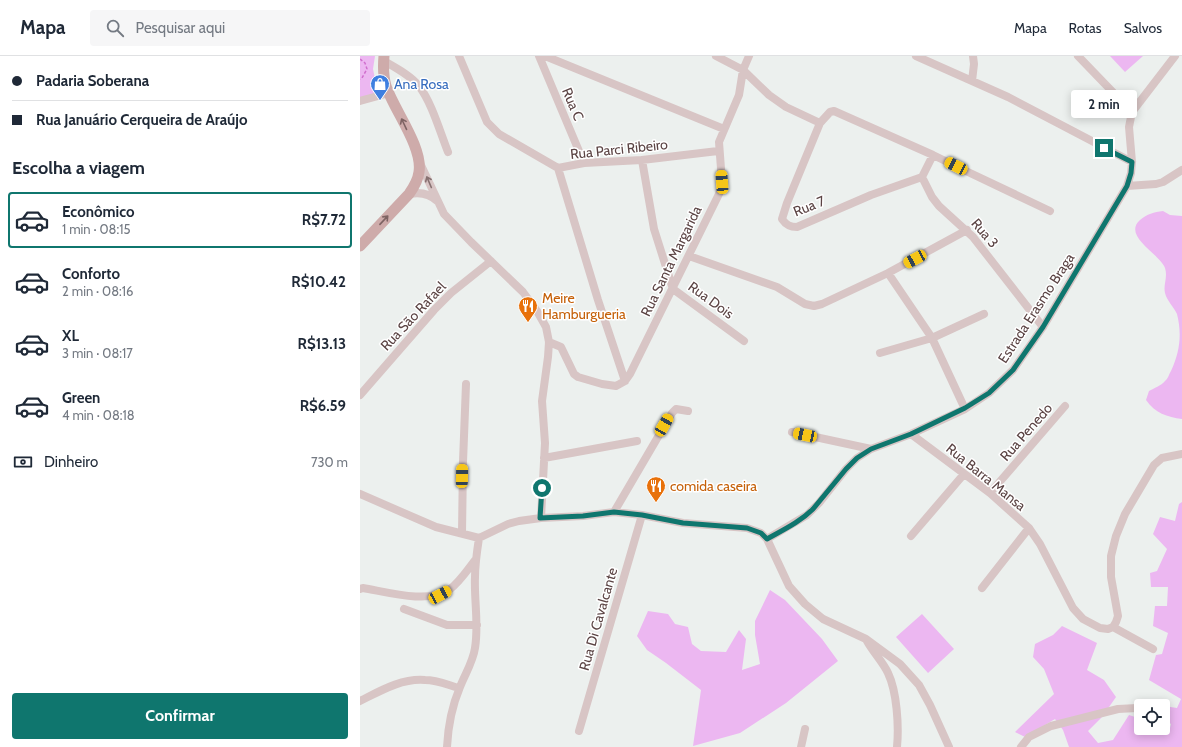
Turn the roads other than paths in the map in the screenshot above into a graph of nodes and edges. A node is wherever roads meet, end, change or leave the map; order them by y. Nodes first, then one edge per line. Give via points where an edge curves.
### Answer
1 (460, 56) edge
2 (539, 56) edge
3 (545, 56) edge
4 (716, 56) edge
5 (749, 56) edge
6 (916, 56) edge
7 (973, 56) edge
8 (1078, 56) edge
9 (1175, 56) edge
10 (384, 59) edge
11 (743, 70) junction
12 (972, 81) junction
13 (389, 93) junction
14 (360, 101) edge
15 (1132, 112) junction
16 (820, 123) junction
17 (724, 129) junction
18 (718, 151) junction
19 (448, 152) dead end
20 (933, 155) junction
21 (419, 160) junction
22 (642, 160) junction
23 (1132, 162) junction
24 (584, 163) junction
25 (558, 168) junction
26 (1182, 170) edge
27 (922, 177) junction
28 (1127, 186) junction
29 (409, 194) junction
30 (439, 204) junction
31 (1050, 211) dead end
32 (967, 230) junction
33 (360, 246) edge
34 (689, 256) junction
35 (491, 261) junction
36 (888, 273) junction
37 (673, 289) junction
38 (984, 314) dead end
39 (1043, 327) junction
40 (932, 338) junction
41 (744, 341) dead end
42 (549, 342) junction
43 (880, 353) dead end
44 (625, 381) junction
45 (466, 384) dead end
46 (360, 395) edge
47 (1065, 406) dead end
48 (965, 408) junction
49 (688, 411) dead end
50 (792, 432) dead end
51 (911, 434) junction
52 (637, 441) dead end
53 (871, 449) junction
54 (1182, 454) edge
55 (544, 458) junction
56 (964, 474) junction
57 (990, 493) junction
58 (360, 494) edge
59 (614, 512) junction
60 (642, 515) junction
61 (540, 518) junction
62 (1029, 528) junction
63 (462, 533) junction
64 (911, 536) dead end
65 (479, 538) junction
66 (767, 539) junction
67 (476, 559) junction
68 (982, 588) dead end
69 (360, 589) edge
70 (404, 609) dead end
71 (477, 624) junction
72 (1113, 627) junction
73 (866, 639) junction
74 (1152, 649) dead end
75 (459, 688) junction
76 (360, 701) edge
77 (1134, 708) edge
78 (805, 729) dead end
79 (579, 731) dead end
80 (447, 747) edge
81 (801, 747) edge
82 (897, 747) edge
83 (949, 747) edge
84 (1021, 747) edge

1 - 25 street, Rua Parci Ribeiro via 492,129
2 - 24 street, Rua C
3 - 17 street
4 - 11 street
5 - 11 street, Rua Santa Margarida
6 - 12 street
7 - 12 street
8 - 15 street
9 - 15 street, Estrada Erasmo Braga
10 - 13 main road via 384,78
10 - 19 street via 403,72 427,99
11 - 16 street via 786,107
11 - 17 street, Rua Santa Margarida via 739,96
12 - 23 street
13 - 14 street
21 -> 13 main road
15 - 23 street, Estrada Erasmo Braga via 1129,127
16 - 20 street via 830,112 840,112
16 - 27 street, Rua 7 via 782,219 791,227 797,227 857,200
17 - 18 street, Rua Santa Margarida
18 - 22 street, Rua Parci Ribeiro
18 - 34 street, Rua Santa Margarida via 722,182 719,194
20 - 27 street
20 - 31 street
21 - 29 main road via 417,180
30 -> 21 street
22 - 24 street, Rua Parci Ribeiro
22 - 37 street, Rua Dois via 654,229
23 - 28 street, Estrada Erasmo Braga
24 - 25 street, Rua Parci Ribeiro
25 - 44 street
26 - 28 street via 1163,182
27 - 32 street, Rua 3 via 939,206
28 - 39 street, Estrada Erasmo Braga
29 - 30 street via 427,194
33 -> 29 main road
30 - 35 street via 454,225
32 - 36 street
32 - 39 street, Rua 3
34 - 36 street via 756,278 805,304 814,306
34 - 37 street, Rua Santa Margarida
35 - 42 street via 524,292 546,327
35 - 46 street, Rua São Rafael via 440,304
36 - 40 street
37 - 41 street, Rua Dois
37 - 44 street, Rua Santa Margarida
38 - 40 street
39 - 48 street, Estrada Erasmo Braga via 1013,370 989,393
40 - 43 street
40 - 48 street
42 - 44 street via 561,347 578,378 616,386
42 - 55 street via 542,401
45 - 63 street
47 - 57 street, Rua Penedo
48 - 51 street, Estrada Erasmo Braga
49 - 59 street via 676,409 672,413
50 - 53 street
51 - 53 street, Estrada Erasmo Braga
51 - 56 street, Rua Barra Mansa
52 - 55 street
53 - 66 street, Estrada Erasmo Braga via 846,469 807,515
54 - 72 street via 1158,460 1124,514 1111,556 1111,577 1118,616
55 - 61 street
56 - 57 street, Rua Barra Mansa
56 - 64 street
57 - 62 street, Rua Barra Mansa
58 - 63 street via 436,526
59 - 60 street
59 - 61 street
60 - 66 street via 683,523 747,528 761,533
60 - 79 street, Rua Di Cavalcante
61 - 65 street via 508,524
62 - 68 street
62 - 72 street, Rua Barra Mansa via 1073,608 1083,619 1100,628
63 - 65 street
65 - 67 street
66 - 73 street via 789,586 805,604 823,619
67 - 69 street via 458,582 440,595 403,595
67 - 71 street
70 - 71 street via 447,625
71 - 75 street via 473,658
72 - 74 street
73 - 82 street via 887,672 892,686 899,730
73 - 83 street via 900,664 919,685
75 - 76 street via 426,680 409,681 383,689
75 - 80 street via 449,727
77 - 84 street via 1118,709 1051,726 1029,737
78 - 81 street

